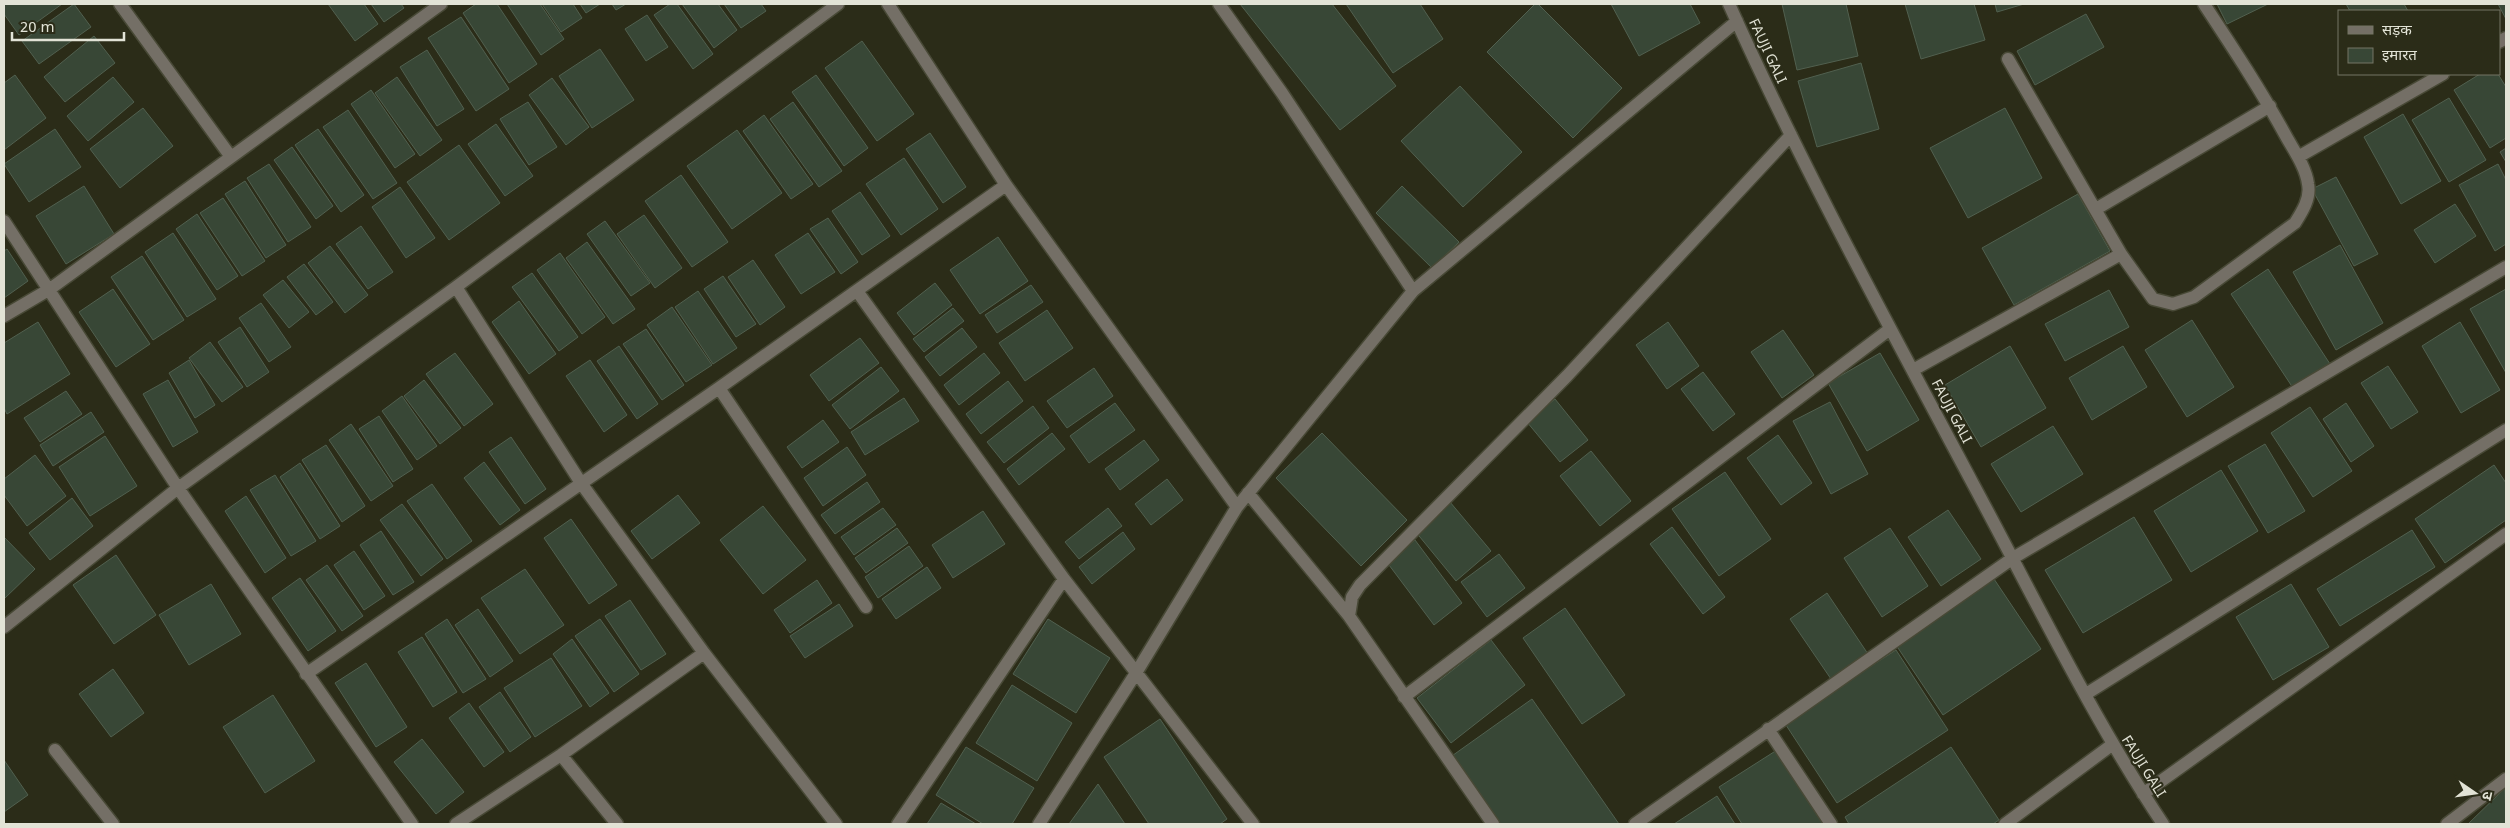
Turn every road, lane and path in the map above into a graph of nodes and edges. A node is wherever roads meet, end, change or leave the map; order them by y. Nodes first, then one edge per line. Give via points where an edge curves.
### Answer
1 (120, 4) edge
2 (441, 4) edge
3 (838, 4) edge
4 (888, 4) edge
5 (1219, 4) edge
6 (1730, 4) edge
7 (2204, 4) edge
8 (1737, 22) junction
9 (2008, 59) dead end
10 (2441, 75) edge
11 (2270, 106) junction
12 (1791, 135) junction
13 (231, 157) junction
14 (2298, 157) junction
15 (1006, 185) junction
16 (2096, 209) junction
17 (4, 221) edge
18 (2121, 254) junction
19 (2506, 266) edge
20 (456, 287) junction
21 (50, 289) junction
22 (857, 291) junction
23 (1413, 291) junction
24 (4, 316) edge
25 (1890, 329) junction
26 (1913, 370) junction
27 (719, 388) junction
28 (2506, 430) edge
29 (581, 483) junction
30 (178, 488) junction
31 (1248, 493) junction
32 (1237, 507) junction
33 (2506, 534) edge
34 (2013, 558) junction
35 (1064, 579) junction
36 (866, 607) dead end
37 (1349, 616) junction
38 (4, 627) edge
39 (704, 653) junction
40 (1136, 673) junction
41 (306, 674) junction
42 (2086, 694) junction
43 (1404, 697) junction
44 (1768, 729) junction
45 (2113, 744) junction
46 (55, 750) dead end
47 (561, 754) junction
48 (2506, 779) edge
49 (2143, 794) junction
50 (113, 824) edge
51 (412, 824) edge
52 (456, 824) edge
53 (617, 824) edge
54 (836, 824) edge
55 (898, 824) edge
56 (1039, 824) edge
57 (1253, 824) edge
58 (1493, 824) edge
59 (1635, 824) edge
60 (1831, 824) edge
61 (2004, 824) edge
62 (2163, 824) edge
63 (2447, 824) edge

1 - 13 street
2 - 13 street
3 - 20 street
4 - 15 street
5 - 23 street
6 - 8 street, FAUJI GALI
7 - 11 street
8 - 12 street, FAUJI GALI
8 - 23 street
9 - 16 street
10 - 14 street
11 - 14 street
11 - 16 street
12 - 25 street, FAUJI GALI
12 - 37 street via 1567,376 1360,585 1352,597
13 - 21 street
14 - 18 street via 2309,184 2304,208 2295,222 2194,297 2173,304 2154,298
15 - 22 street
15 - 32 street
16 - 18 street
17 - 21 street
18 - 26 street
19 - 34 street
20 - 29 street
20 - 30 street
21 - 24 street
21 - 30 street
22 - 27 street
22 - 35 street
23 - 31 street
25 - 26 street, FAUJI GALI
25 - 43 street
26 - 34 street, FAUJI GALI
27 - 29 street
27 - 36 street
28 - 42 street
29 - 39 street
29 - 41 street
30 - 38 street
30 - 41 street
31 - 32 street
31 - 37 street
32 - 40 street
33 - 49 street
34 - 42 street, FAUJI GALI
34 - 44 street
35 - 40 street
35 - 55 street
37 - 43 street
39 - 47 street
39 - 54 street
40 - 56 street
40 - 57 street
41 - 51 street
42 - 45 street, FAUJI GALI
43 - 58 street
44 - 59 street
44 - 60 street
45 - 49 street, FAUJI GALI
45 - 61 street
46 - 50 street
47 - 52 street
47 - 53 street
48 - 63 street
49 - 62 street, FAUJI GALI

